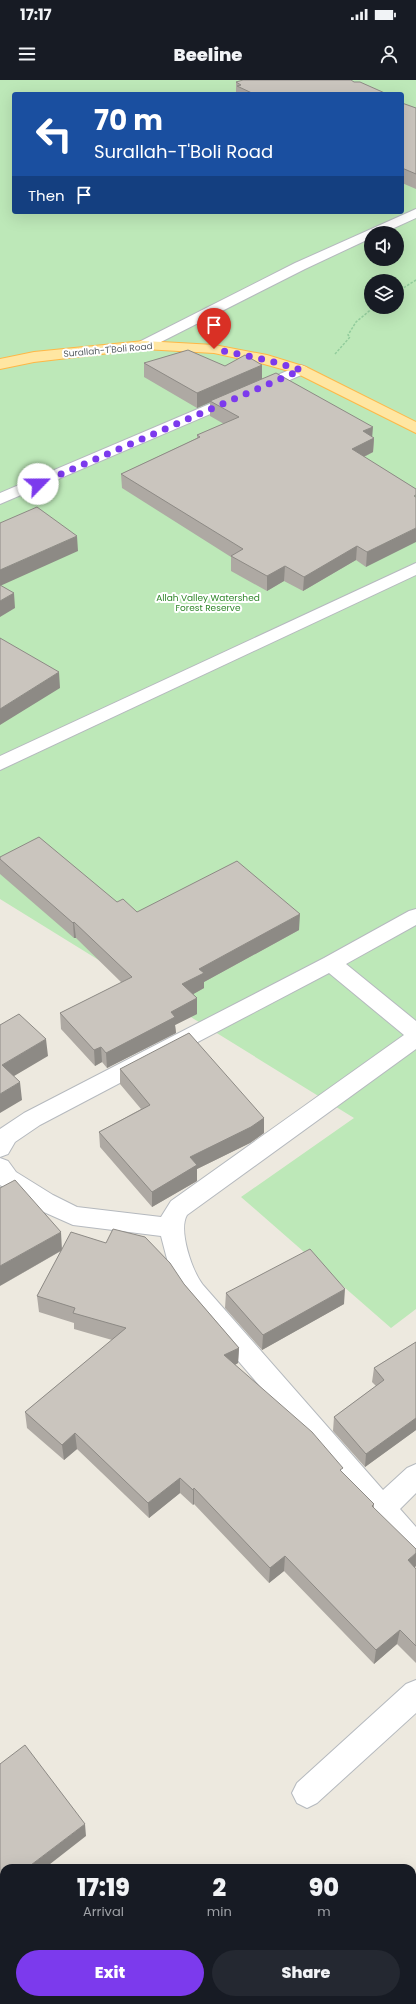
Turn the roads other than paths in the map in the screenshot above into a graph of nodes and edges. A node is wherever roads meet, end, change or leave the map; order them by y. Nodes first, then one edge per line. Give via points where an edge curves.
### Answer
1 (416, 213) edge
2 (387, 226) edge
3 (364, 236) edge
4 (144, 345) junction
5 (0, 364) edge
6 (305, 371) junction
7 (416, 428) edge
8 (0, 500) edge
9 (416, 568) edge
10 (0, 764) edge
11 (416, 916) edge
12 (331, 963) junction
13 (416, 1033) edge
14 (416, 1038) edge
15 (0, 1148) edge
16 (0, 1167) edge
17 (171, 1228) junction
18 (416, 1476) edge
19 (382, 1508) junction
20 (416, 1546) edge
21 (416, 1694) edge
22 (307, 1793) dead end

1 - 2 street
3 - 4 street
4 - 5 main road, Surallah-T'Boli Road via 56,354
4 - 6 main road, Surallah-T'Boli Road via 214,349
6 - 7 main road, Surallah-T'Boli Road
6 - 8 street
9 - 10 street
11 - 12 street
12 - 13 street
12 - 15 street via 32,1119 7,1136
14 - 17 street via 179,1208
16 - 17 street via 8,1178 72,1216
17 - 19 street via 184,1278 194,1292
18 - 19 street
19 - 20 street
21 - 22 street

